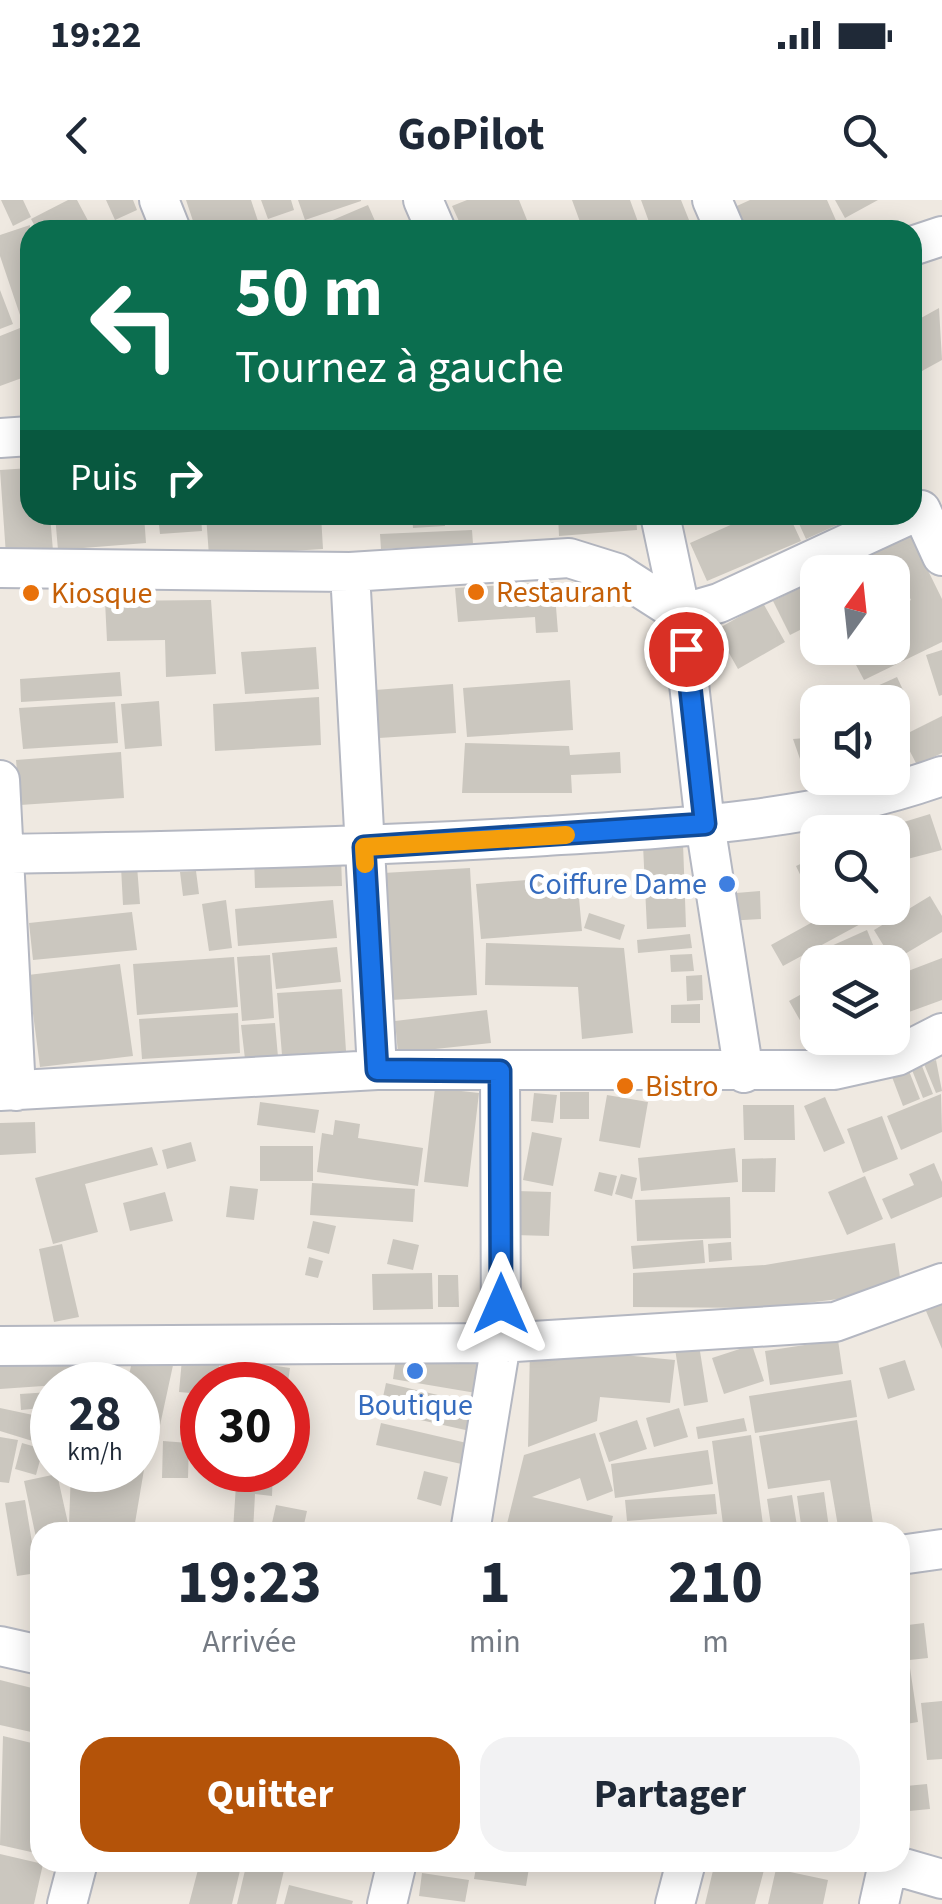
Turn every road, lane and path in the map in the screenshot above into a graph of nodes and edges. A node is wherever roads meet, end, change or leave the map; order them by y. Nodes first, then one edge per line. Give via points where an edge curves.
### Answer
1 (922, 512) edge
2 (662, 525) edge
3 (889, 525) edge
4 (942, 556) edge
5 (0, 568) edge
6 (350, 572) junction
7 (682, 614) junction
8 (942, 776) edge
9 (0, 780) edge
10 (705, 824) junction
11 (364, 847) junction
12 (3, 854) edge
13 (942, 1033) edge
14 (377, 1070) junction
15 (500, 1071) junction
16 (744, 1073) junction
17 (8, 1091) edge
18 (942, 1283) edge
19 (501, 1344) junction
20 (0, 1346) edge
21 (472, 1522) edge
22 (942, 1550) edge
23 (910, 1554) edge
24 (0, 1646) edge
25 (30, 1653) edge
26 (910, 1870) edge
27 (76, 1872) edge
28 (395, 1872) edge
29 (684, 1872) edge
30 (884, 1872) edge
31 (942, 1879) edge
32 (68, 1904) edge
33 (386, 1904) edge
34 (676, 1904) edge
35 (878, 1904) edge

1 - 4 street
2 - 7 street
3 - 7 street
5 - 6 street
6 - 7 street via 568,558 616,573
6 - 11 street
7 - 10 street
8 - 10 street via 878,799
9 - 12 street
10 - 11 street
10 - 16 street
11 - 12 street
11 - 14 street
12 - 17 street
13 - 16 street via 897,1056 834,1070
14 - 15 street
14 - 17 street
15 - 16 street
15 - 19 street
18 - 19 street via 835,1322
19 - 20 street
19 - 21 street
22 - 23 street
24 - 25 street
26 - 31 street
27 - 32 street
28 - 33 street
29 - 34 street
30 - 35 street

